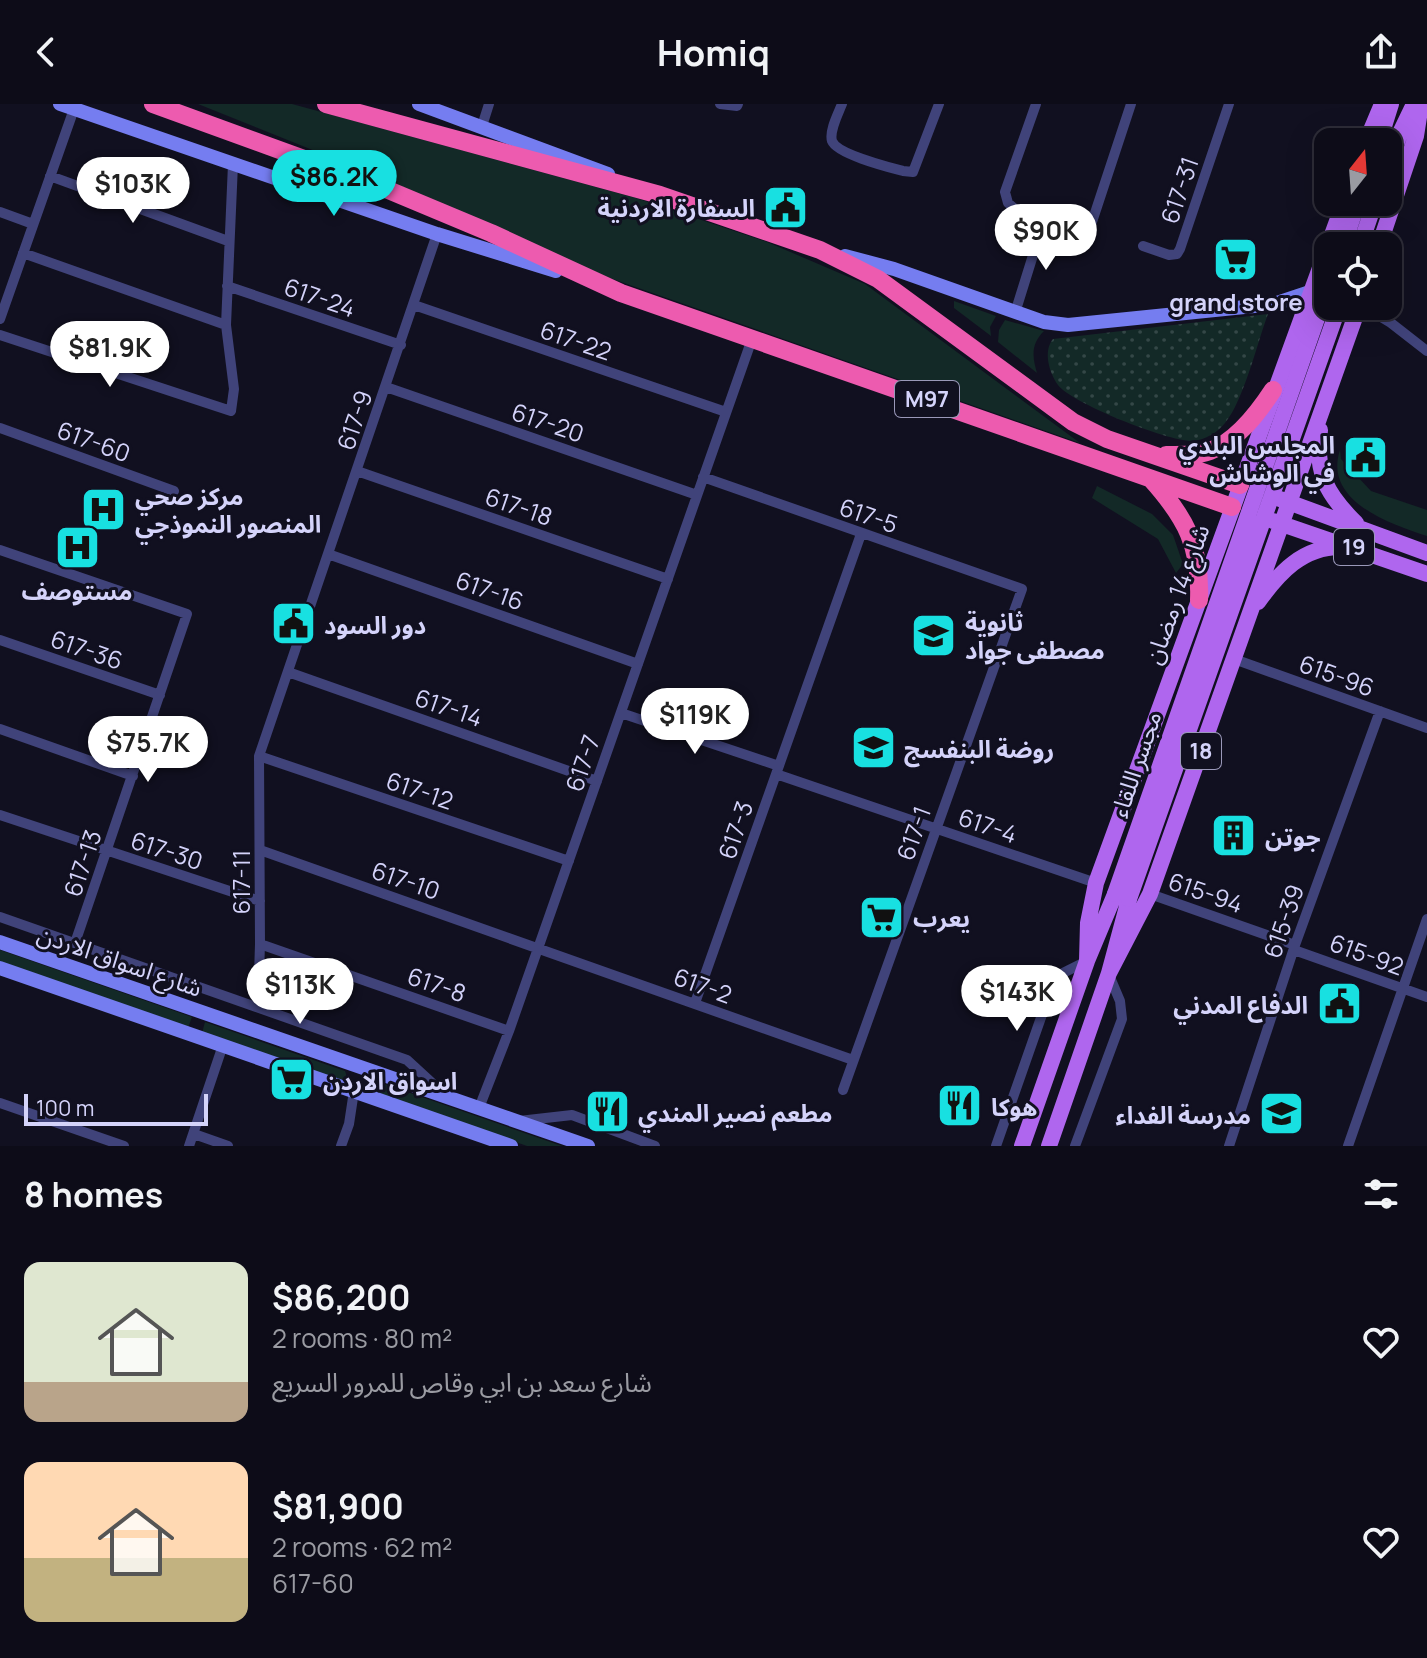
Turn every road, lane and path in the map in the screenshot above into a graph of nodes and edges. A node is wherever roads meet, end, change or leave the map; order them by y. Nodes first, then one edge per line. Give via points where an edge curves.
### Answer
1 (153, 104) edge
2 (326, 104) edge
3 (419, 104) edge
4 (489, 104) edge
5 (720, 104) edge
6 (738, 104) edge
7 (842, 104) edge
8 (939, 104) edge
9 (1036, 104) edge
10 (1131, 104) edge
11 (1229, 104) edge
12 (1382, 104) edge
13 (1391, 104) edge
14 (1414, 104) edge
15 (1421, 104) edge
16 (67, 106) edge
17 (482, 126) junction
18 (1372, 128) edge
19 (1393, 128) joint
20 (233, 164) junction
21 (50, 176) junction
22 (660, 195) junction
23 (0, 212) edge
24 (1339, 216) edge
25 (1044, 220) junction
26 (33, 224) junction
27 (1384, 232) edge
28 (437, 234) junction
29 (228, 241) junction
30 (1143, 246) dead end
31 (820, 250) junction
32 (23, 253) junction
33 (0, 281) edge
34 (12, 286) junction
35 (227, 286) junction
36 (1310, 292) junction
37 (621, 293) junction
38 (414, 305) junction
39 (1015, 313) junction
40 (0, 319) edge
41 (1317, 320) edge
42 (1334, 320) edge
43 (1356, 320) edge
44 (1386, 320) edge
45 (226, 325) junction
46 (0, 335) edge
47 (752, 339) junction
48 (401, 345) junction
49 (1427, 351) edge
50 (386, 387) junction
51 (1273, 390) junction
52 (1323, 408) junction
53 (726, 412) junction
54 (0, 428) edge
55 (1157, 456) junction
56 (357, 471) junction
57 (1149, 476) junction
58 (703, 477) junction
59 (1245, 486) junction
60 (174, 491) dead end
61 (697, 495) junction
62 (1284, 500) junction
63 (1237, 509) junction
64 (1276, 522) junction
65 (1363, 529) junction
66 (861, 534) junction
67 (1357, 548) junction
68 (0, 550) edge
69 (1427, 553) edge
70 (328, 554) junction
71 (1427, 574) edge
72 (668, 579) junction
73 (1216, 580) dead end
74 (1022, 589) joint
75 (1247, 590) dead end
76 (1200, 596) junction
77 (1249, 613) junction
78 (0, 640) edge
79 (1234, 659) junction
80 (638, 664) junction
81 (288, 672) junction
82 (160, 695) junction
83 (1380, 711) junction
84 (621, 713) junction
85 (1427, 728) edge
86 (0, 729) edge
87 (259, 756) junction
88 (778, 770) junction
89 (133, 776) junction
90 (597, 781) junction
91 (0, 815) edge
92 (936, 828) junction
93 (260, 850) junction
94 (107, 852) junction
95 (569, 861) junction
96 (1096, 883) junction
97 (1150, 894) junction
98 (1122, 897) junction
99 (260, 901) junction
100 (0, 917) edge
101 (1427, 919) edge
102 (0, 942) edge
103 (75, 943) junction
104 (260, 944) junction
105 (539, 947) junction
106 (1294, 947) junction
107 (1087, 961) junction
108 (0, 968) edge
109 (1109, 973) junction
110 (1402, 988) junction
111 (1427, 997) edge
112 (695, 1003) junction
113 (258, 1007) junction
114 (509, 1031) junction
115 (223, 1045) junction
116 (853, 1060) junction
117 (361, 1067) junction
118 (843, 1090) dead end
119 (354, 1091) junction
120 (446, 1096) junction
121 (0, 1103) edge
122 (479, 1108) junction
123 (516, 1121) junction
124 (194, 1134) junction
125 (124, 1146) edge
126 (189, 1146) edge
127 (228, 1146) edge
128 (341, 1146) edge
129 (511, 1146) edge
130 (588, 1146) edge
131 (655, 1146) edge
132 (996, 1146) edge
133 (1022, 1146) edge
134 (1049, 1146) edge
135 (1075, 1146) edge
136 (1229, 1146) edge
137 (1348, 1146) edge

1 - 37 highway, M97 via 381,187
2 - 22 highway, M97
3 - 17 street
4 - 17 street
5 - 6 street
7 - 8 street via 832,131 839,150 913,172
9 - 25 street via 1005,192 1015,209
10 - 25 street via 1092,222 1083,231
11 - 30 street, 617-31 via 1177,254
12 - 18 main road
13 - 19 main road
14 - 19 main road
15 - 27 main road via 1416,136
16 - 20 street
16 - 21 street
17 - 22 street
20 - 28 street
20 - 29 street
21 - 26 street
21 - 29 street
22 - 31 highway, M97
23 - 26 street
24 - 36 main road, شارع 14 رمضان / 18
25 - 39 street
26 - 32 street
28 - 37 street
28 - 38 street, 617-9
29 - 35 street
31 - 39 street via 894,269
31 - 55 highway, M97 via 878,279 1073,422
32 - 34 street
32 - 45 street
33 - 34 street
34 - 40 street
35 - 45 street
35 - 48 street, 617-24
36 - 39 street via 1274,304 1068,325
36 - 51 main road, شارع 14 رمضان / 18
37 - 47 highway, M97
38 - 48 street, 617-9
38 - 53 street, 617-22
41 - 98 main road, مجسر اللقاء, bridge
42 - 98 main road, مجسر اللقاء, bridge
43 - 52 main road, 18
44 - 49 street
45 - 46 street via 234,389 231,411
47 - 53 street, 617-7
47 - 57 highway, M97
48 - 50 street, 617-9
50 - 56 street, 617-9
50 - 61 street, 617-20
51 - 55 highway via 1261,409 1221,445
51 - 59 main road, شارع 14 رمضان / 18
52 - 62 main road, 18
52 - 65 main road via 1321,474 1331,497
53 - 58 street, 617-7
54 - 60 street, 617-60
55 - 59 highway, M97
56 - 70 street, 617-9
56 - 72 street, 617-18
57 - 63 highway, M97
57 - 76 highway via 1190,530
58 - 61 street, 617-7
58 - 66 street, 617-5
59 - 63 main road, شارع 14 رمضان / 18
61 - 72 street, 617-7
62 - 64 main road, 18
62 - 65 main road, 19
63 - 76 main road, شارع 14 رمضان / 18
64 - 67 main road, 19
64 - 77 main road, 18
65 - 69 main road, 19
66 - 74 street, 617-5
66 - 88 street, 617-3
67 - 71 main road, 19
67 - 77 main road via 1331,547 1293,562
68 - 82 street, 617-13 via 187,614
70 - 80 street, 617-16
70 - 81 street, 617-9
72 - 80 street, 617-7
73 - 76 main road
74 - 92 street, 617-1
75 - 77 main road
76 - 96 main road, شارع 14 رمضان / 18
77 - 79 main road, 18
78 - 82 street, 617-36
79 - 83 street, 615-96
79 - 97 main road, 18
80 - 84 street, 617-7
81 - 87 street, 617-9
81 - 90 street, 617-14
82 - 89 street, 617-13
83 - 85 street, 615-96
83 - 106 street, 615-39
84 - 88 street, 617-4
84 - 90 street, 617-7
86 - 89 street
87 - 93 street, 617-11
87 - 95 street, 617-12
88 - 92 street, 617-4
88 - 112 street, 617-3
89 - 94 street, 617-13
90 - 95 street, 617-7
91 - 94 street, 617-30
92 - 96 street, 617-4
92 - 116 street, 617-1
93 - 99 street, 617-11
93 - 105 street, 617-10
94 - 99 street, 617-30
94 - 103 street, 617-13
95 - 105 street, 617-7
96 - 107 main road, شارع 14 رمضان / 18
97 - 106 street, 615-94
97 - 109 main road, 18
98 - 107 main road, شارع 14 رمضان / 18
98 - 109 main road, 18
99 - 104 street, 617-11
100 - 103 street
101 - 110 street
102 - 117 street, شارع اسواق الاردن
103 - 113 street
104 - 113 street, 617-11
104 - 114 street, 617-8
105 - 112 street, 617-2
105 - 114 street, 617-7
106 - 110 street, 615-92
106 - 136 street, 615-39
107 - 132 street via 1063,973 1051,989
107 - 133 main road, شارع 14 رمضان / 18
108 - 115 street, شارع اسواق الاردن
109 - 134 main road, 18
109 - 135 street via 1122,1019
110 - 111 street, 615-92
110 - 137 street
112 - 116 street, 617-2
113 - 120 street via 407,1060
114 - 122 street, 617-7
115 - 119 street, شارع اسواق الاردن
115 - 124 street
116 - 118 street, 617-1
117 - 119 street
117 - 120 street, شارع اسواق الاردن
119 - 128 street
119 - 129 street, شارع اسواق الاردن
120 - 122 street, شارع اسواق الاردن
121 - 125 street
122 - 123 street, شارع اسواق الاردن
123 - 130 street, شارع اسواق الاردن
123 - 131 street via 572,1115
124 - 126 street
124 - 127 street

